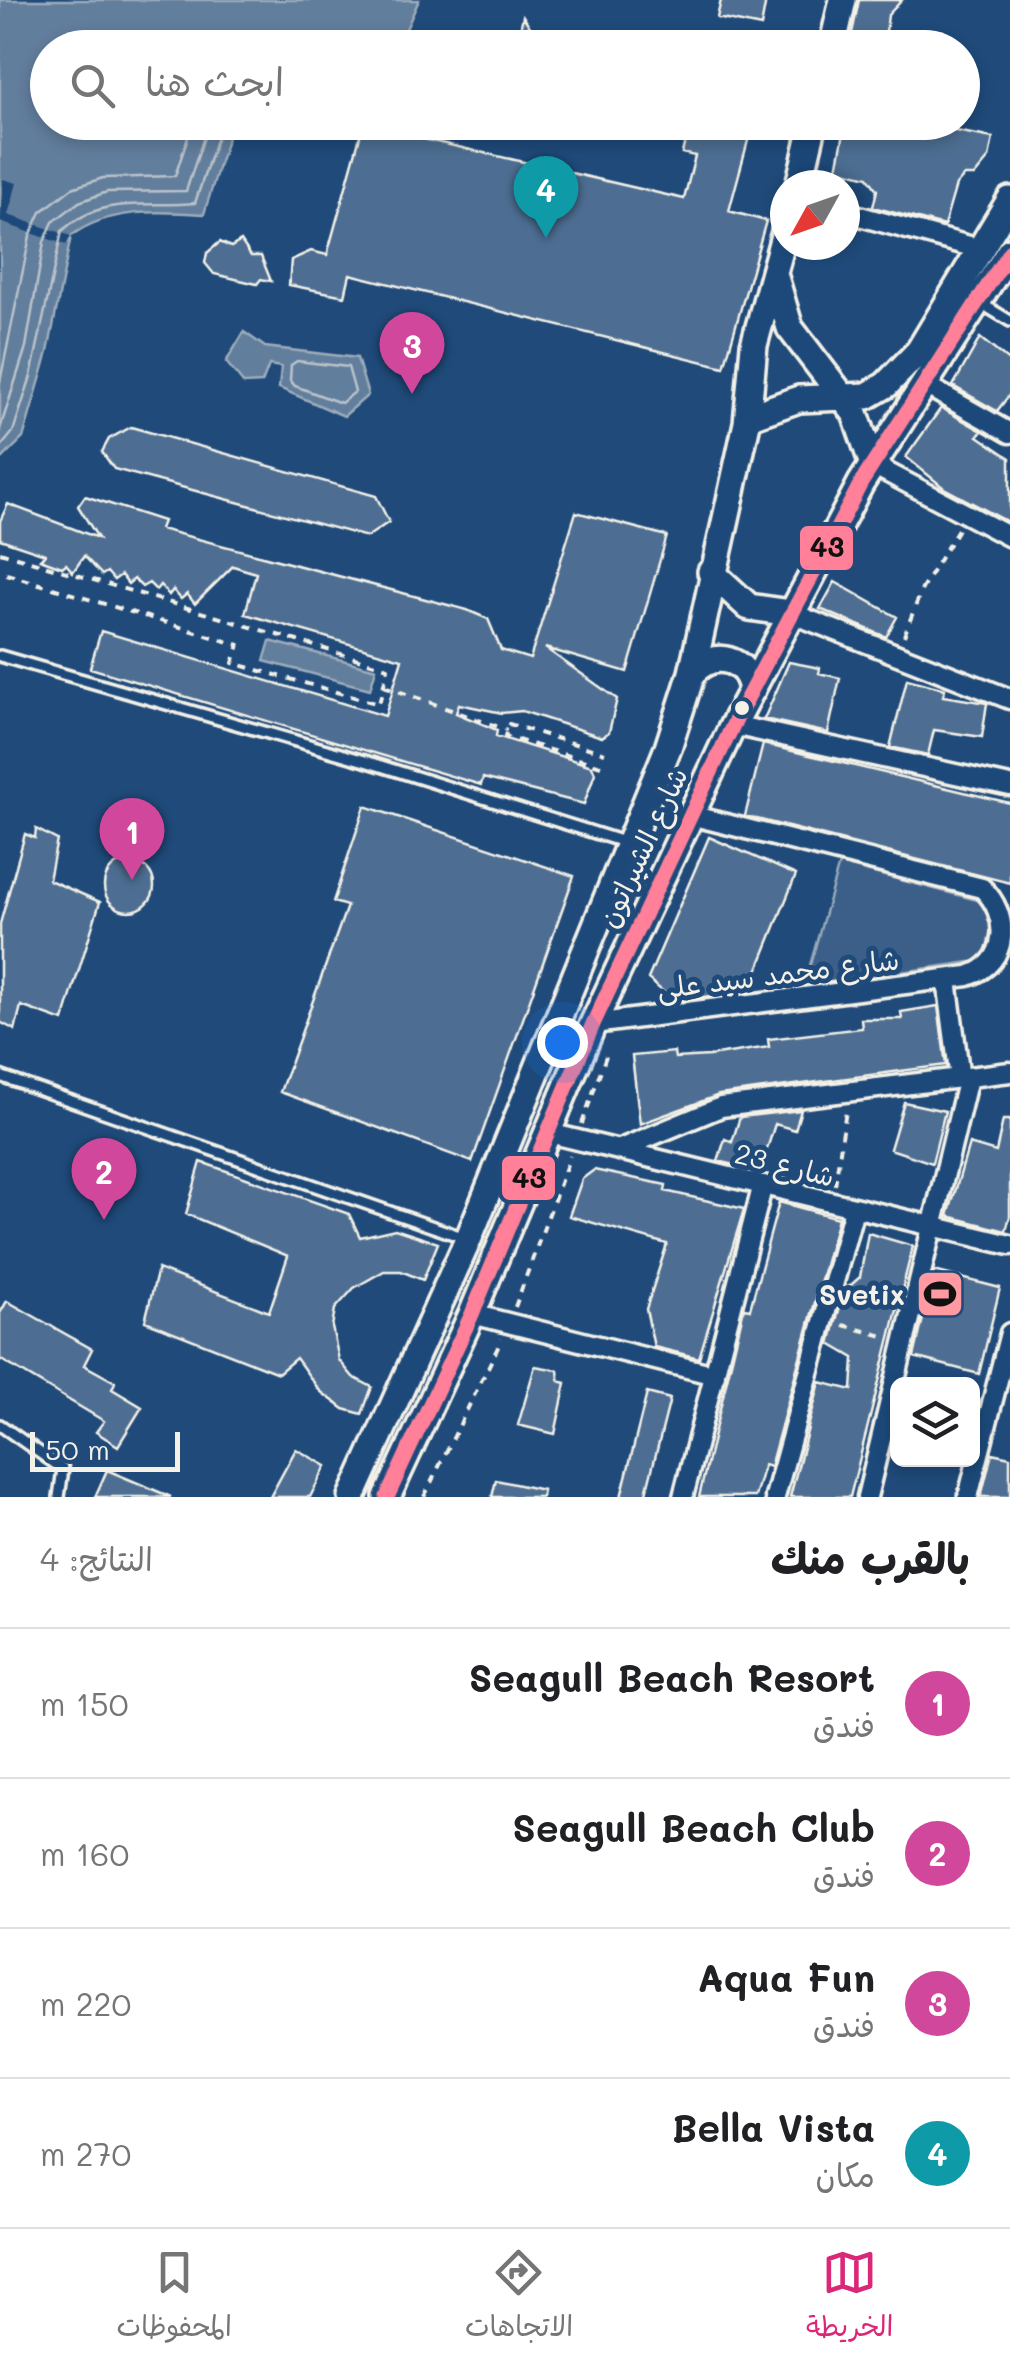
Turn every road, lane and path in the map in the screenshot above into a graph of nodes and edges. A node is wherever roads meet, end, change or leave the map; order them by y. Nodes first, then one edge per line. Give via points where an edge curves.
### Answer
1 (843, 0) edge
2 (836, 30) edge
3 (810, 140) edge
4 (803, 170) edge
5 (1010, 200) edge
6 (860, 216) edge
7 (980, 249) junction
8 (1010, 252) edge
9 (776, 260) edge
10 (773, 268) junction
11 (979, 302) junction
12 (1010, 321) edge
13 (926, 386) junction
14 (842, 399) junction
15 (748, 418) junction
16 (1010, 433) edge
17 (872, 465) junction
18 (966, 516) junction
19 (1010, 536) edge
20 (0, 552) edge
21 (0, 572) edge
22 (711, 572) junction
23 (791, 613) junction
24 (897, 654) junction
25 (0, 656) edge
26 (692, 673) junction
27 (383, 686) junction
28 (752, 690) junction
29 (1010, 698) edge
30 (733, 725) junction
31 (507, 730) junction
32 (605, 753) dead end
33 (602, 766) dead end
34 (1010, 786) edge
35 (690, 815) junction
36 (629, 844) junction
37 (946, 980) junction
38 (606, 1022) junction
39 (1010, 1072) edge
40 (0, 1076) edge
41 (964, 1079) junction
42 (849, 1091) junction
43 (548, 1132) junction
44 (576, 1140) junction
45 (620, 1149) junction
46 (762, 1188) junction
47 (832, 1204) junction
48 (854, 1209) junction
49 (934, 1227) junction
50 (468, 1240) junction
51 (1010, 1246) edge
52 (472, 1314) junction
53 (824, 1320) junction
54 (510, 1323) junction
55 (1010, 1334) edge
56 (906, 1342) junction
57 (714, 1374) junction
58 (0, 1425) edge
59 (59, 1497) edge
60 (352, 1497) edge
61 (387, 1497) edge
62 (424, 1497) edge
63 (683, 1497) edge
64 (775, 1497) edge
65 (868, 1497) edge
66 (968, 1497) edge

1 - 2 street
3 - 4 street
5 - 7 street
6 - 7 street
7 - 14 street via 902,370 867,396
8 - 11 street, شارع الشيراتون
9 - 10 street, شارع الشيراتون
10 - 14 street via 790,328
10 - 15 street, شارع الشيراتون via 754,345
11 - 12 lane
11 - 13 street, شارع الشيراتون
13 - 16 street
13 - 17 street, شارع الشيراتون
14 - 15 street via 800,400
14 - 17 street via 865,432
15 - 22 street, شارع الشيراتون
17 - 18 street
17 - 23 street, شارع الشيراتون
18 - 19 street
18 - 24 path via 922,589
20 - 27 path via 388,668
21 - 27 path via 239,645 233,663 378,704
22 - 23 street via 749,607
22 - 26 street, شارع الشيراتون
23 - 24 street
23 - 28 street, شارع الشيراتون
24 - 29 street
25 - 36 lane
26 - 28 street via 708,660 728,659 746,671
26 - 36 street, شارع الشيراتون
27 - 31 path
28 - 30 street, شارع الشيراتون
30 - 34 street
30 - 35 street, شارع الشيراتون
31 - 32 path via 509,724
31 - 33 path via 505,736
35 - 37 street, شارع محمد سيد على via 982,888 1002,912 1004,942 987,968
35 - 38 street, شارع الشيراتون
36 - 50 street, شارع الشيراتون
37 - 38 street, شارع محمد سيد على
37 - 41 street
38 - 43 street, شارع الشيراتون
38 - 44 path
39 - 41 street
40 - 50 lane
41 - 42 street
41 - 49 street
42 - 45 street via 721,1107
42 - 47 path
43 - 44 street, شارع 23
43 - 52 street, شارع الشيراتون
44 - 45 street, شارع 23
44 - 54 path
45 - 46 street, شارع 23
46 - 47 street, شارع 23
46 - 57 street
47 - 48 street, شارع 23
48 - 49 street, شارع 23
48 - 53 street
49 - 51 street, شارع 23
49 - 56 street
50 - 60 street, شارع الشيراتون
52 - 54 street
52 - 61 street, شارع الشيراتون
53 - 56 path
53 - 64 street
54 - 57 street
54 - 62 path
55 - 66 street
56 - 65 street
57 - 63 street
58 - 59 lane via 63,1469

